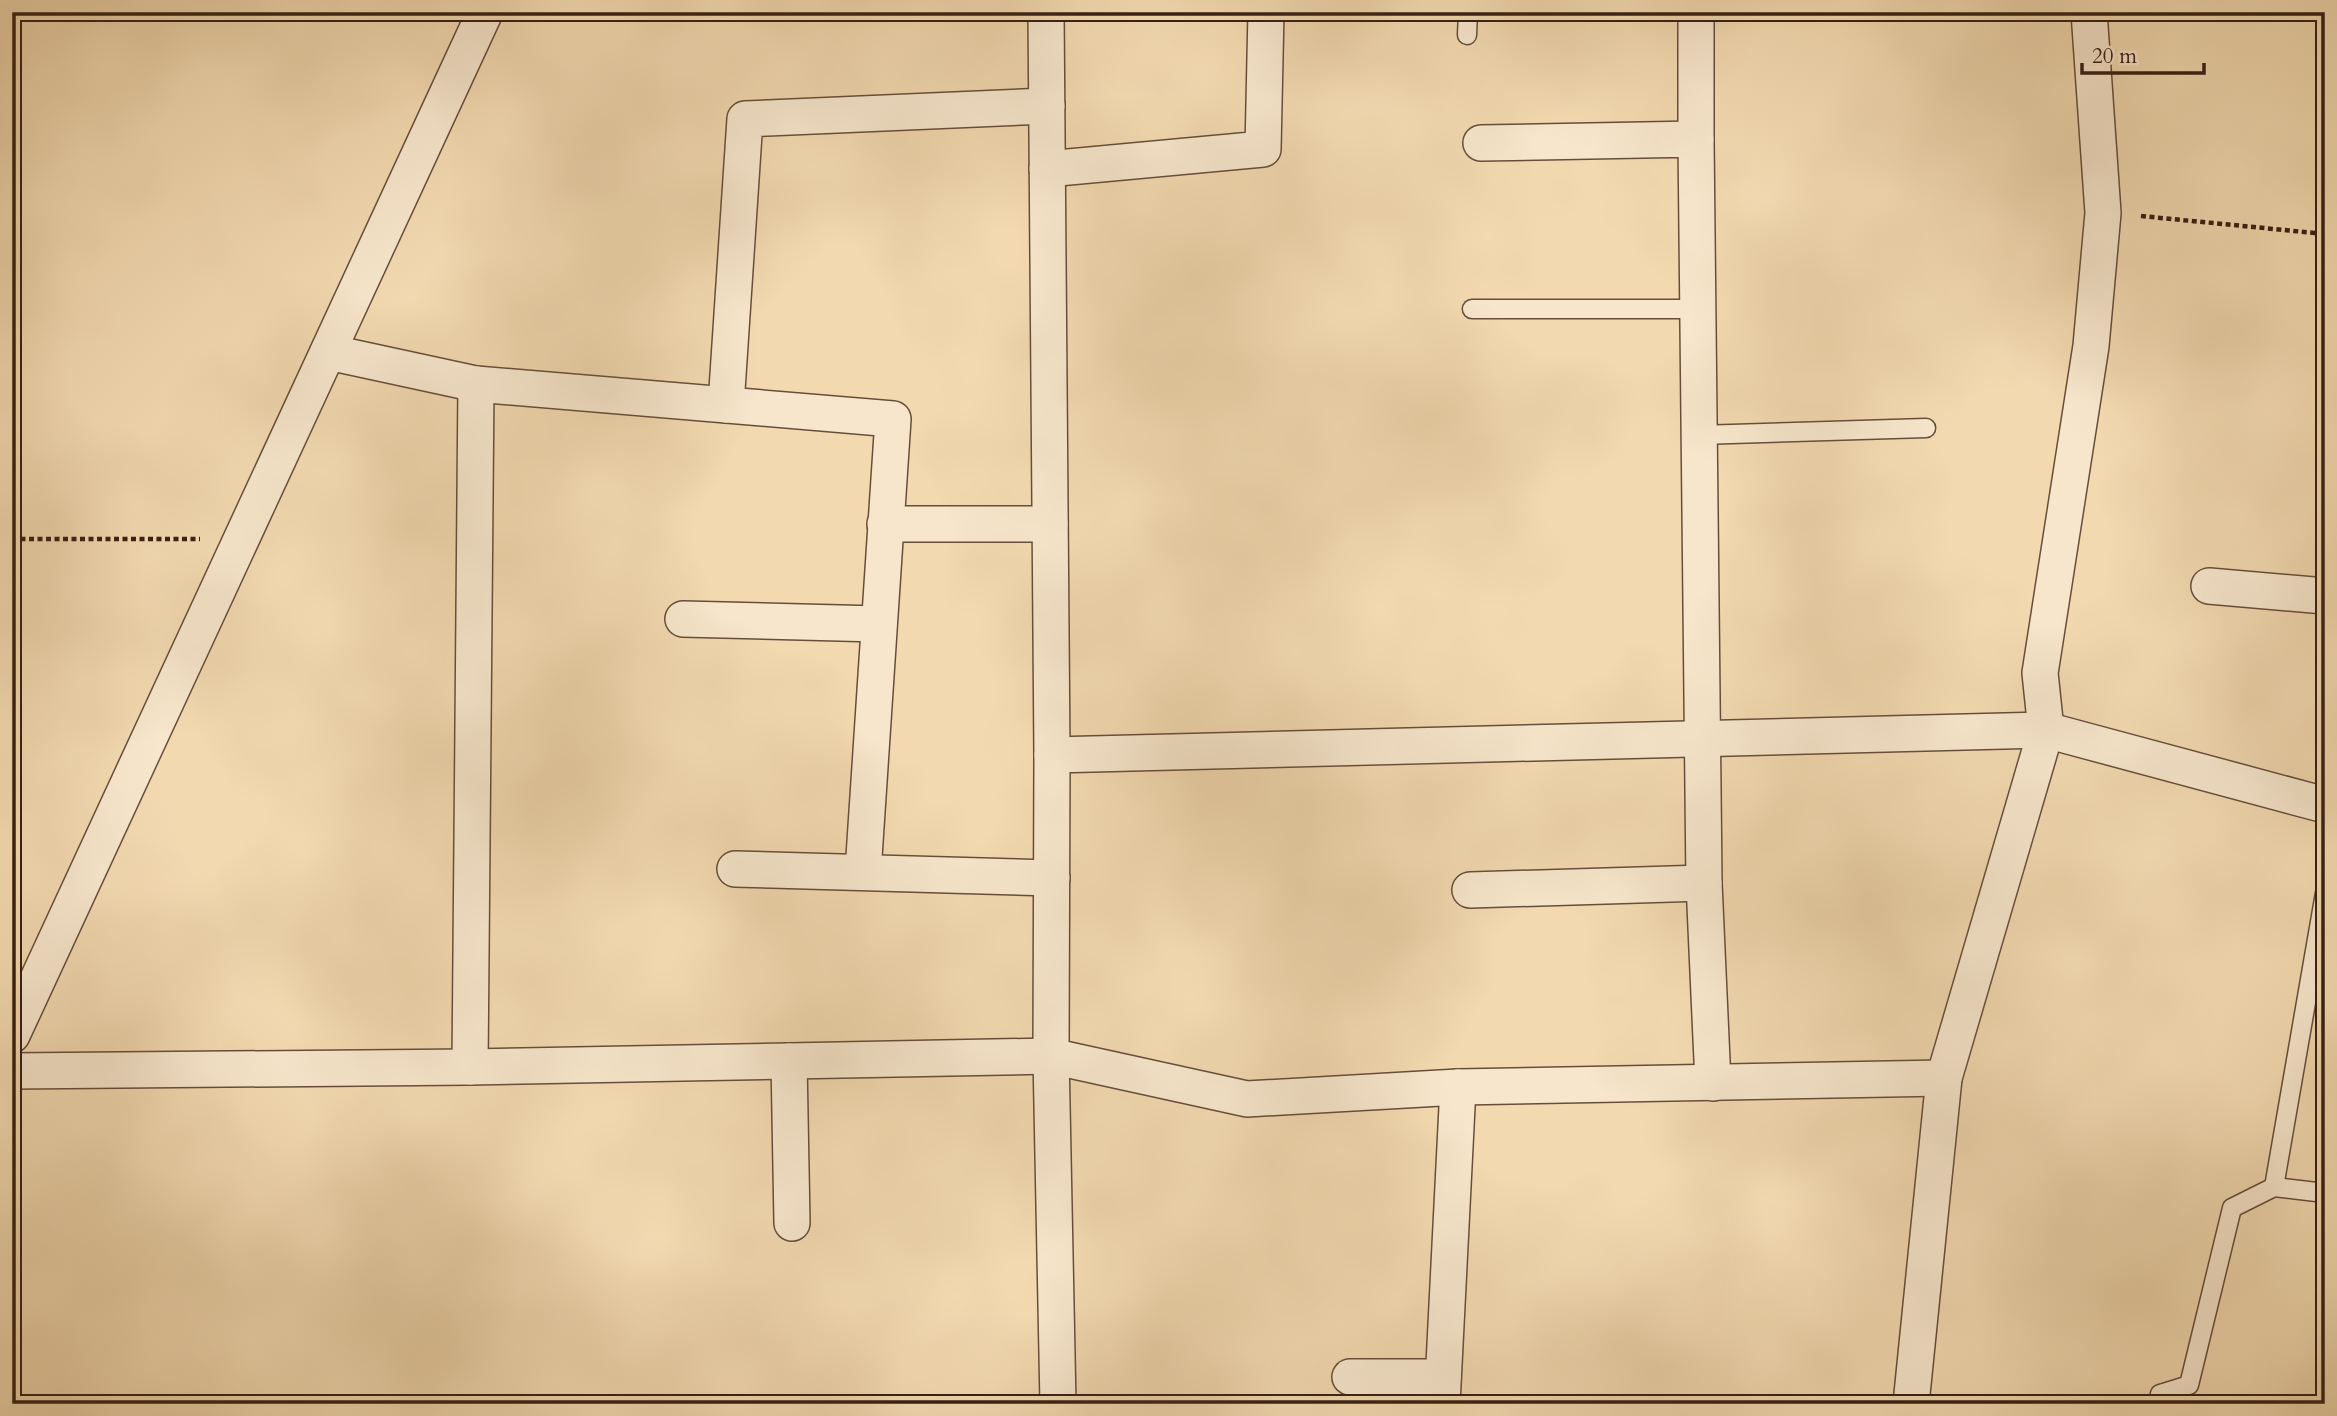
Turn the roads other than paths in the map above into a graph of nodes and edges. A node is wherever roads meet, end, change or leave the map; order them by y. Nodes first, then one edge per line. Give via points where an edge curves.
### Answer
1 (485, 12) edge
2 (1046, 12) edge
3 (1266, 12) edge
4 (1468, 12) edge
5 (1696, 12) edge
6 (2089, 12) edge
7 (1467, 35) dead end
8 (1047, 106) junction
9 (1696, 139) junction
10 (1480, 143) dead end
11 (1047, 169) junction
12 (1472, 309) dead end
13 (1698, 309) junction
14 (328, 352) junction
15 (476, 384) junction
16 (726, 405) junction
17 (1926, 428) dead end
18 (1699, 435) junction
19 (886, 524) junction
20 (1051, 524) junction
21 (2209, 586) dead end
22 (2325, 596) edge
23 (683, 620) dead end
24 (879, 624) junction
25 (2046, 730) junction
26 (1703, 739) junction
27 (1052, 755) junction
28 (2325, 805) edge
29 (735, 869) dead end
30 (863, 872) junction
31 (1052, 878) junction
32 (1704, 883) junction
33 (1470, 890) dead end
34 (2325, 893) edge
35 (12, 1035) edge
36 (1051, 1056) junction
37 (789, 1061) junction
38 (470, 1068) junction
39 (12, 1071) edge
40 (1944, 1079) junction
41 (1713, 1083) junction
42 (1458, 1087) junction
43 (2273, 1187) junction
44 (2325, 1193) edge
45 (792, 1223) dead end
46 (1350, 1377) dead end
47 (1443, 1391) edge
48 (1058, 1404) edge
49 (1911, 1404) edge
50 (2158, 1404) edge

1 - 14 street
2 - 8 street
3 - 11 street via 1262,149
4 - 7 lane
5 - 9 street
6 - 25 street via 2103,213 2091,346 2040,673
8 - 11 street
8 - 16 street via 745,119
9 - 10 street
9 - 13 street
11 - 20 street
12 - 13 lane
13 - 18 street
14 - 15 street
14 - 35 street
15 - 16 street
15 - 38 street
16 - 19 street via 893,419
17 - 18 lane
18 - 26 street
19 - 20 street
19 - 24 street
20 - 27 street
21 - 22 street
23 - 24 street
24 - 30 street
25 - 26 street
25 - 28 street
25 - 40 street
26 - 27 street
26 - 32 street
27 - 31 street
29 - 30 street
30 - 31 street
31 - 36 street
32 - 33 street
32 - 41 street
34 - 43 lane
36 - 37 street
36 - 42 street via 1247,1100
36 - 48 street
37 - 38 street
37 - 45 street
38 - 39 street
40 - 41 street
40 - 49 street
41 - 42 street
42 - 47 street
43 - 44 lane
43 - 50 lane via 2232,1208 2189,1385 2160,1394
46 - 47 street

